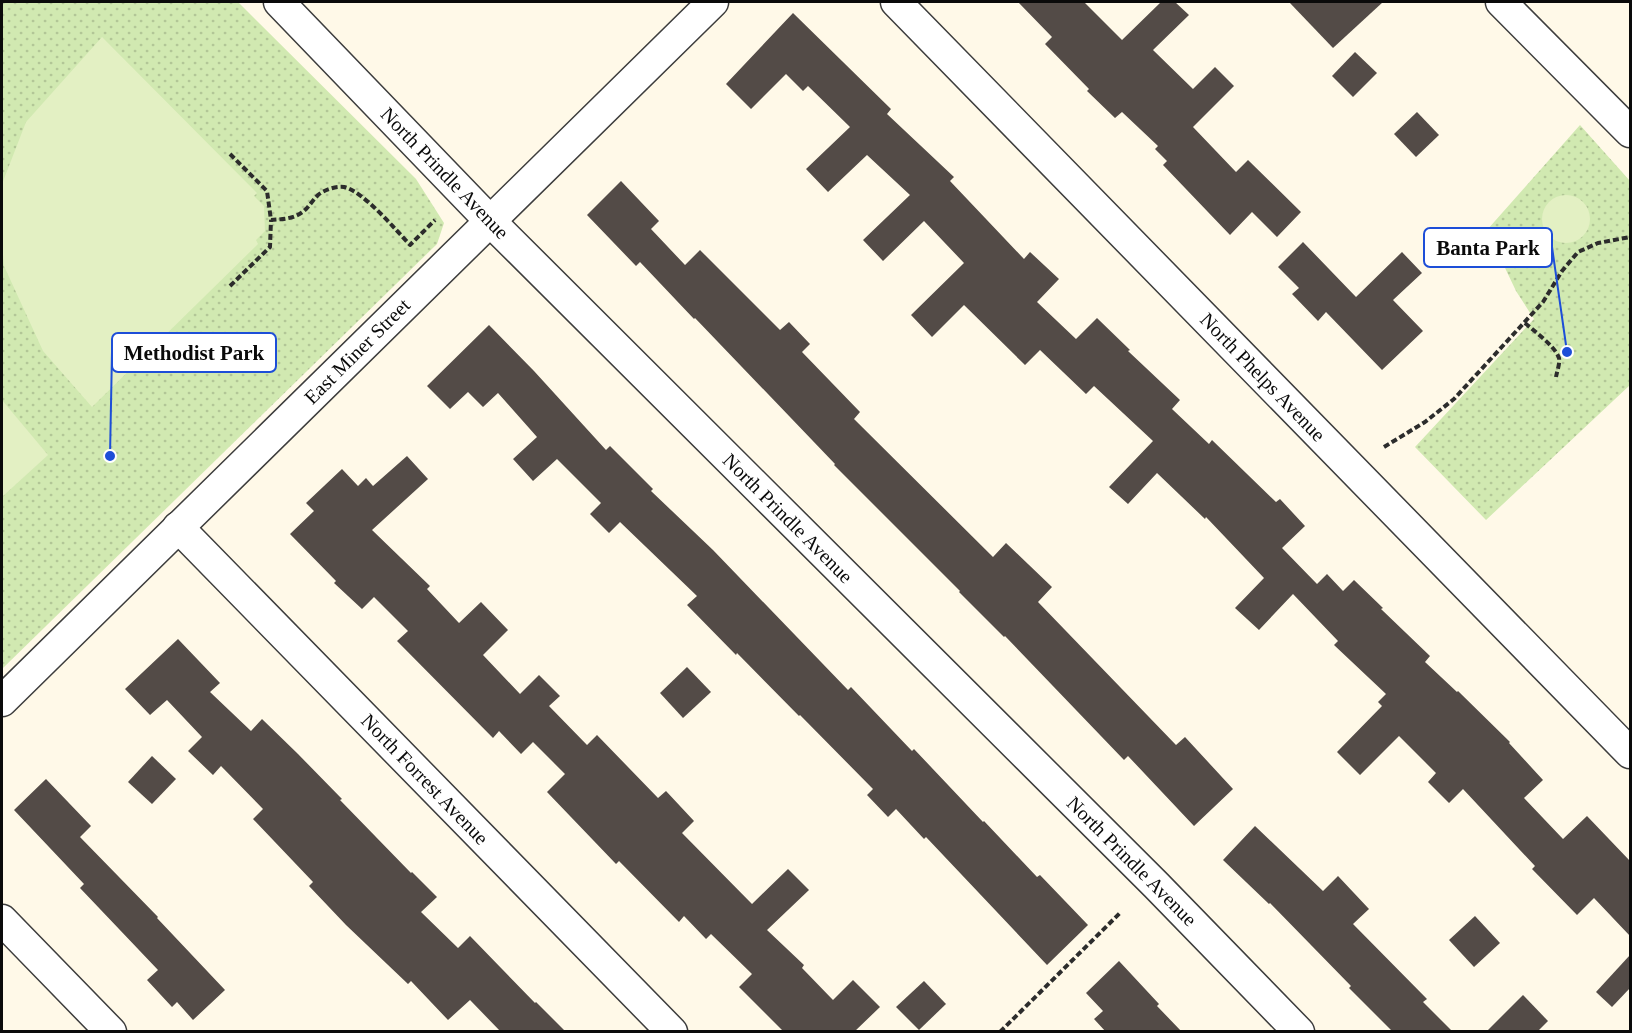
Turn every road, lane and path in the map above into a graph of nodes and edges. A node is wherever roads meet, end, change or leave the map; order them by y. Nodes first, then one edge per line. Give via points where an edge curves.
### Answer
1 (279, 2) edge
2 (713, 2) edge
3 (896, 2) edge
4 (1501, 2) edge
5 (1630, 132) edge
6 (231, 154) dead end
7 (271, 220) junction
8 (435, 220) dead end
9 (490, 220) junction
10 (1630, 237) edge
11 (230, 286) dead end
12 (1525, 323) junction
13 (1556, 377) dead end
14 (1384, 447) dead end
15 (178, 527) junction
16 (2, 700) edge
17 (1630, 753) edge
18 (1120, 913) dead end
19 (2, 920) edge
20 (111, 1032) edge
21 (672, 1032) edge
22 (1000, 1032) edge
23 (1299, 1032) edge

1 - 9 street, North Prindle Avenue
2 - 9 street, East Miner Street
3 - 17 street, North Phelps Avenue
4 - 5 street
6 - 7 path via 267,191
7 - 8 path via 297,215 322,192 342,187 356,192 410,245
7 - 11 path via 270,247
9 - 15 street, East Miner Street
9 - 23 street, North Prindle Avenue
10 - 12 path via 1598,243 1578,252
12 - 13 path via 1554,349 1559,364
12 - 14 path via 1454,399
15 - 16 street, East Miner Street
15 - 21 street, North Forrest Avenue
18 - 22 path
19 - 20 street

